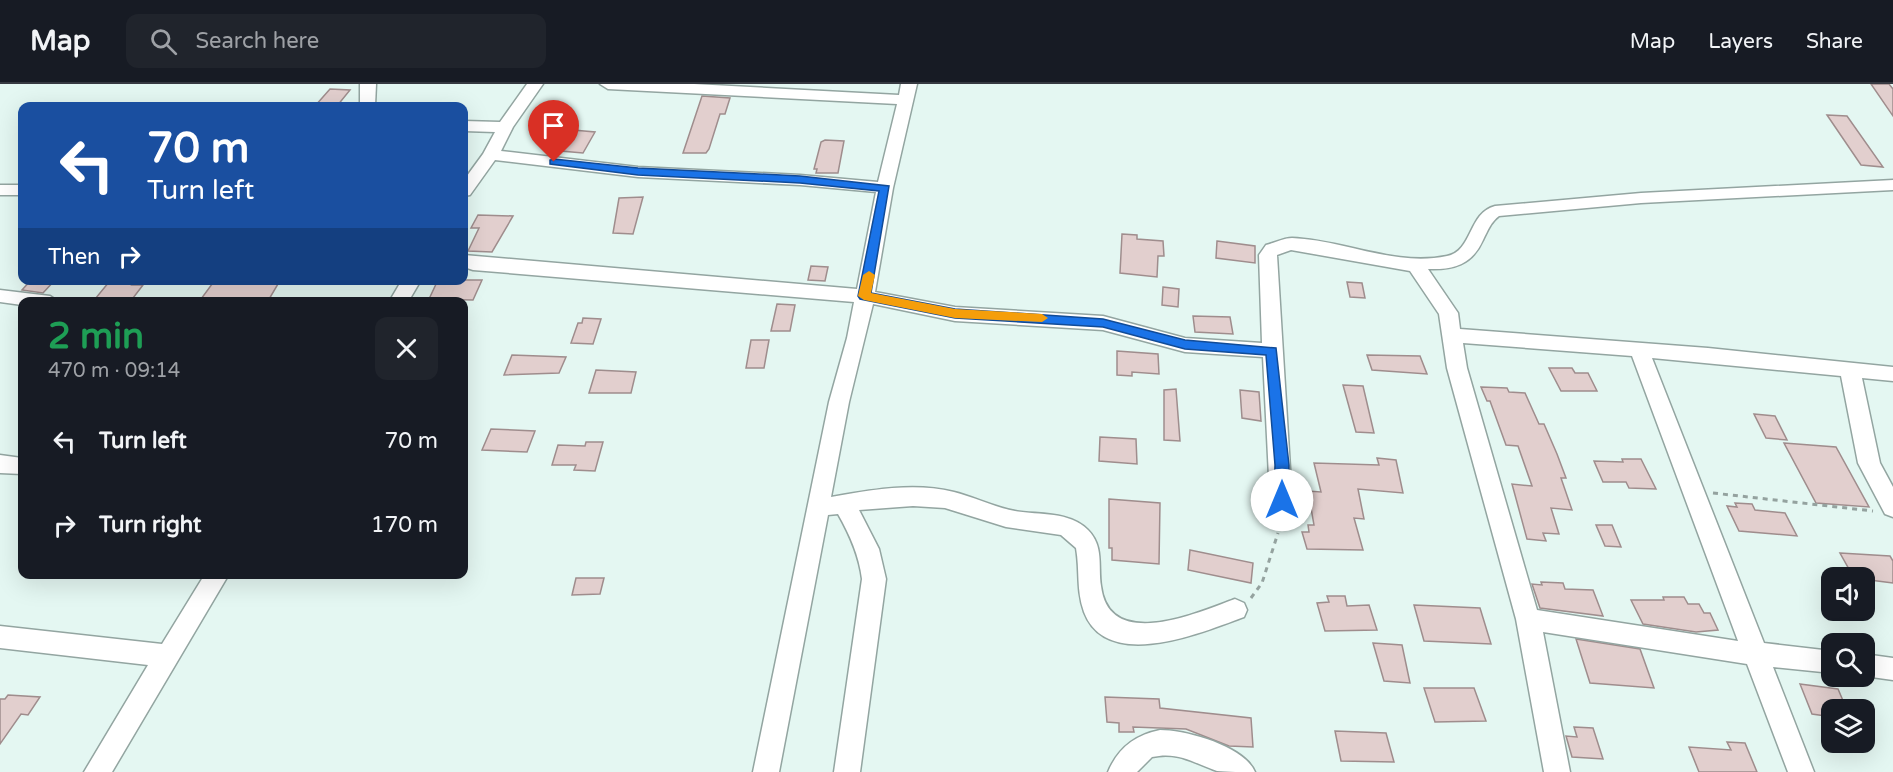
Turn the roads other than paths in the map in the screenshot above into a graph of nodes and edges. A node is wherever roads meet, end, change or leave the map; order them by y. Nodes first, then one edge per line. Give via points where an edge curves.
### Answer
1 (368, 84) edge
2 (535, 84) edge
3 (608, 84) edge
4 (801, 89) edge
5 (908, 92) edge
6 (368, 102) edge
7 (468, 126) edge
8 (505, 127) junction
9 (491, 155) junction
10 (1893, 185) edge
11 (468, 186) edge
12 (885, 188) junction
13 (0, 190) edge
14 (18, 190) edge
15 (468, 262) edge
16 (1410, 263) junction
17 (0, 296) edge
18 (864, 296) junction
19 (18, 298) edge
20 (1451, 335) junction
21 (1639, 349) junction
22 (1272, 351) junction
23 (1850, 369) junction
24 (1893, 374) edge
25 (0, 464) edge
26 (18, 466) edge
27 (844, 504) junction
28 (818, 508) junction
29 (1888, 510) edge
30 (1282, 517) road end
31 (215, 579) edge
32 (1235, 610) road end
33 (1527, 619) junction
34 (0, 637) edge
35 (1756, 654) junction
36 (168, 656) junction
37 (1821, 661) edge
38 (1875, 667) edge
39 (1893, 669) edge
40 (97, 772) edge
41 (766, 772) edge
42 (847, 772) edge
43 (1121, 772) edge
44 (1242, 772) edge
45 (1557, 772) edge
46 (1801, 772) edge

1 - 6 street
2 - 8 street
3 - 4 street
4 - 5 street
5 - 12 street
7 - 8 street
8 - 9 street
9 - 11 street
9 - 12 street via 638,172
10 - 16 street via 1641,198 1495,211 1484,219 1465,256 1447,263
12 - 18 street
13 - 14 street
15 - 18 street
16 - 20 street via 1448,313
16 - 22 street via 1291,244 1272,249 1268,255
17 - 19 street
18 - 22 street via 955,314 1103,323 1185,345
18 - 28 street
20 - 21 street
20 - 33 street
21 - 23 street
21 - 35 street
22 - 30 street via 1282,465
23 - 24 street
23 - 29 street via 1869,463
25 - 26 street
27 - 28 street
27 - 32 street via 944,499 1079,534 1090,559 1092,608 1102,624 1123,635 1183,627
27 - 42 street via 872,558 874,579
28 - 41 street
31 - 36 street
33 - 35 street
33 - 45 street
34 - 36 street
35 - 37 street
35 - 46 street
36 - 40 street
38 - 39 street
43 - 44 street via 1148,745 1175,743 1202,750

